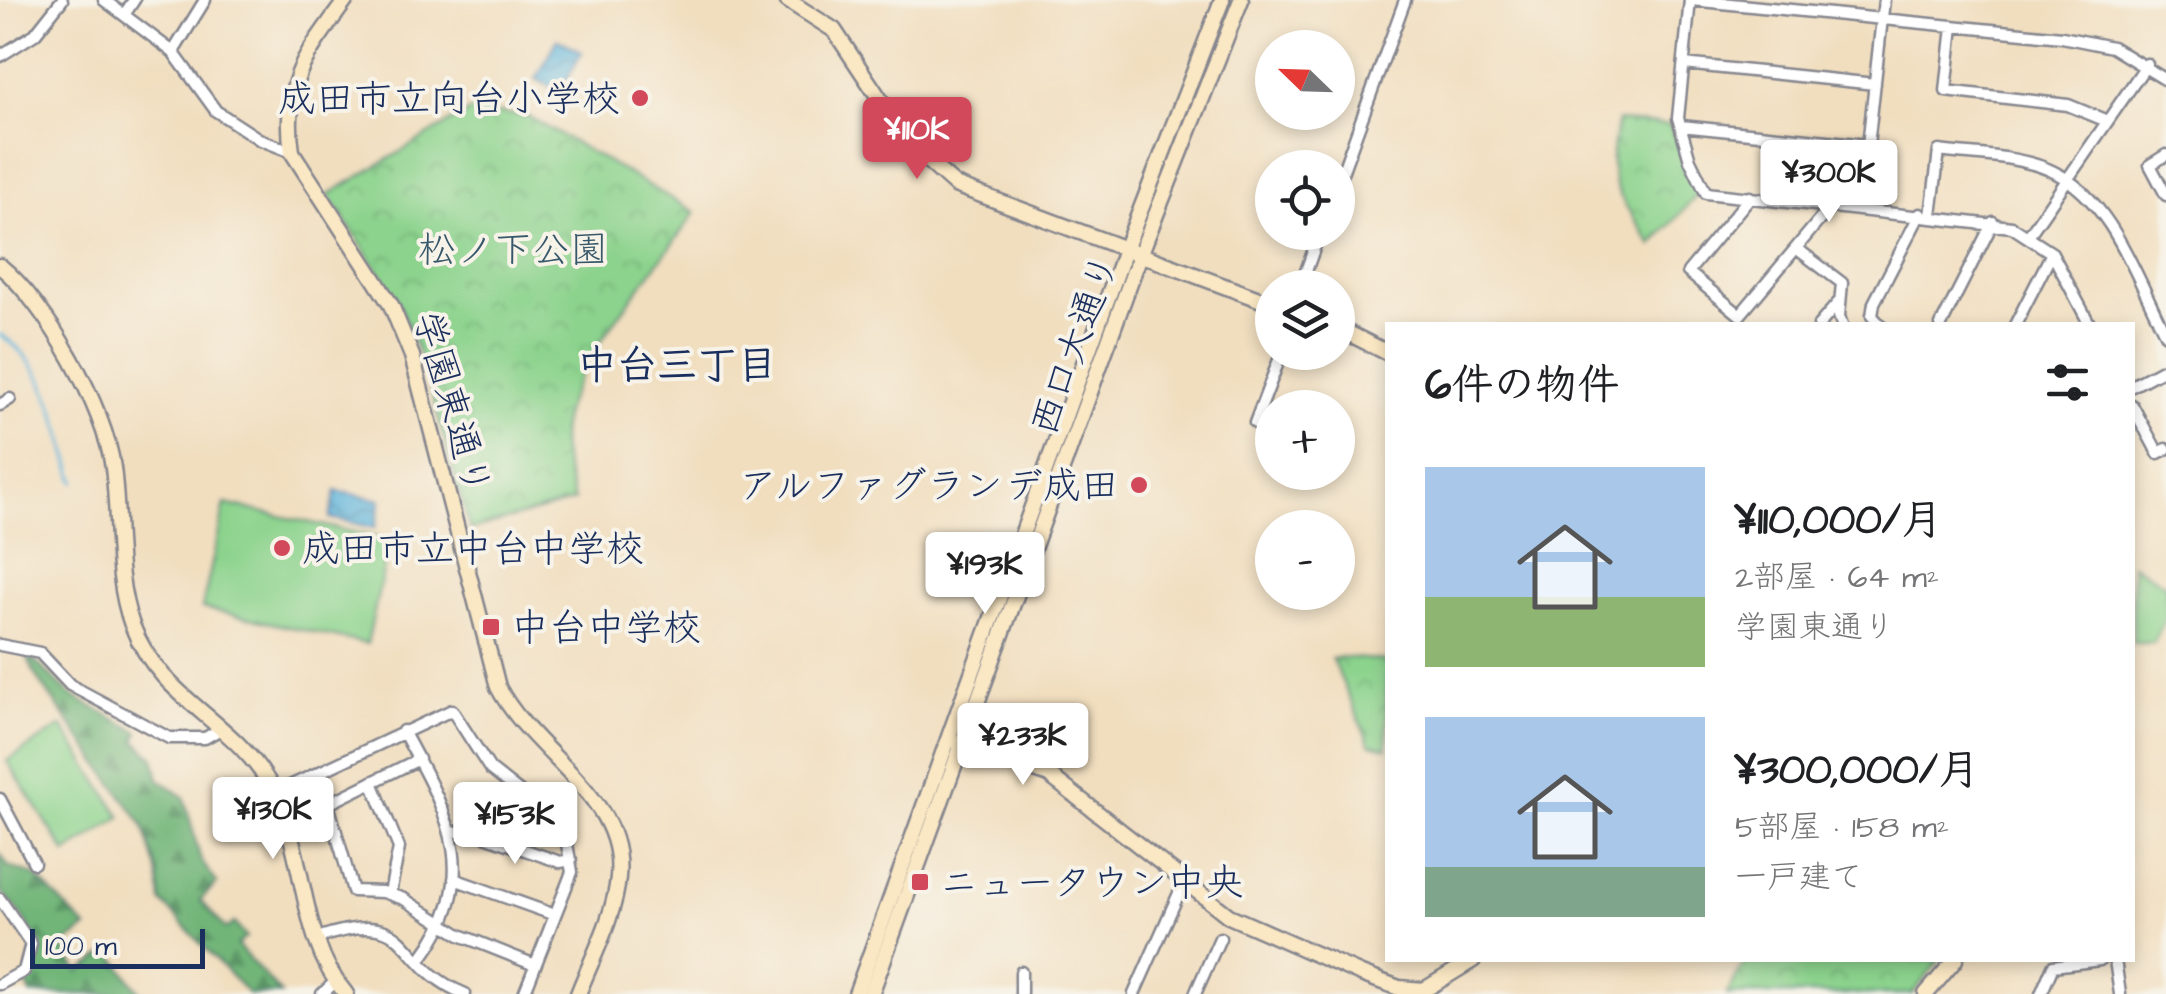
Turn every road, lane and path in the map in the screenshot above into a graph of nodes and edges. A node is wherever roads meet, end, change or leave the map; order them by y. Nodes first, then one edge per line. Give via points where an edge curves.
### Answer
1 (62, 0) edge
2 (104, 0) edge
3 (134, 0) edge
4 (206, 0) edge
5 (346, 0) edge
6 (787, 0) edge
7 (1222, 0) edge
8 (1241, 0) edge
9 (1404, 0) edge
10 (1691, 0) edge
11 (1884, 0) edge
12 (124, 15) junction
13 (1882, 19) junction
14 (1954, 26) junction
15 (173, 52) junction
16 (0, 56) edge
17 (1684, 64) junction
18 (2146, 64) junction
19 (2166, 80) edge
20 (1875, 84) junction
21 (2108, 122) junction
22 (1681, 126) junction
23 (1868, 145) junction
24 (1350, 150) edge
25 (292, 152) junction
26 (2166, 155) edge
27 (2067, 180) junction
28 (2166, 195) edge
29 (1750, 197) junction
30 (1832, 205) junction
31 (1861, 209) junction
32 (1926, 215) junction
33 (1993, 222) junction
34 (2029, 235) junction
35 (1796, 248) junction
36 (1124, 250) junction
37 (2052, 254) junction
38 (1140, 255) junction
39 (0, 266) edge
40 (1255, 298) edge
41 (1839, 302) junction
42 (1822, 322) edge
43 (1842, 322) edge
44 (1877, 322) edge
45 (1943, 322) edge
46 (2017, 322) edge
47 (2088, 322) edge
48 (2166, 335) edge
49 (1355, 337) edge
50 (1385, 352) edge
51 (2166, 368) edge
52 (2135, 384) edge
53 (2135, 411) edge
54 (2166, 450) edge
55 (0, 645) edge
56 (219, 730) junction
57 (404, 730) junction
58 (948, 738) junction
59 (963, 744) junction
60 (418, 759) junction
61 (372, 782) junction
62 (275, 793) junction
63 (0, 799) edge
64 (452, 832) junction
65 (571, 860) junction
66 (34, 862) dead end
67 (454, 880) junction
68 (1184, 882) junction
69 (390, 894) junction
70 (0, 898) edge
71 (555, 915) junction
72 (440, 924) junction
73 (317, 938) junction
74 (1220, 938) dead end
75 (420, 960) junction
76 (1470, 962) edge
77 (1953, 962) edge
78 (2084, 962) edge
79 (2115, 962) edge
80 (536, 965) junction
81 (1021, 972) dead end
82 (335, 982) junction
83 (0, 984) edge
84 (322, 994) edge
85 (346, 994) edge
86 (464, 994) edge
87 (524, 994) edge
88 (578, 994) edge
89 (856, 994) edge
90 (871, 994) edge
91 (1020, 994) edge
92 (1134, 994) edge
93 (1195, 994) edge
94 (1926, 994) edge
95 (2041, 994) edge
96 (2120, 994) edge

1 - 16 street via 36,34
2 - 12 street
3 - 12 street
4 - 15 street
5 - 25 street via 293,81
6 - 36 street via 834,30 911,146 940,174 970,192
7 - 36 street, 西口大通り
8 - 38 street, 西口大通り
9 - 24 street
10 - 13 street
10 - 17 street
11 - 13 street
12 - 15 street
13 - 14 street
13 - 20 street
14 - 18 street via 2092,42
14 - 21 street via 1946,90 2068,105
15 - 25 street via 216,111
17 - 20 street
17 - 22 street
18 - 19 street
18 - 21 street
20 - 23 street
21 - 27 street
22 - 23 street
22 - 29 street via 1706,193
23 - 31 street
25 - 88 street, 学園東通り via 392,305 412,356 498,687 522,727 594,799 614,837 618,881
26 - 28 street via 2150,165
27 - 32 street via 2025,162 1939,152
27 - 34 street
27 - 48 street via 2097,205
29 - 30 street
29 - 35 street via 1688,272 1740,315
30 - 31 street
30 - 35 street
31 - 32 street
32 - 33 street
32 - 44 street via 1874,303
33 - 34 street
33 - 45 street
34 - 37 street
35 - 41 street via 1842,284
36 - 38 street
36 - 58 street, 西口大通り
37 - 46 street
37 - 47 street
38 - 40 street
38 - 59 street, 西口大通り
39 - 56 street via 45,319 106,431 123,590 142,650 167,684
41 - 42 street
41 - 43 street
49 - 50 street
51 - 52 street
53 - 54 street via 2158,454
55 - 56 street via 40,653 70,685 169,738 206,738
56 - 62 street via 248,755
57 - 60 street
57 - 62 street
57 - 65 street via 452,710 490,769 558,827
58 - 59 street
58 - 89 street, 西口大通り
59 - 68 street via 1059,781
59 - 90 street, 西口大通り
60 - 61 street
60 - 64 street
61 - 69 street via 399,848
61 - 69 street via 328,809 353,891
62 - 73 street
63 - 66 street
64 - 65 street via 470,831
64 - 67 street
65 - 71 street
67 - 71 street
67 - 72 street
68 - 76 street via 1229,916 1399,988 1438,985
68 - 92 street
69 - 72 street
70 - 83 street via 31,944 24,971
71 - 80 street
72 - 75 street
72 - 80 street
73 - 75 street via 372,926
73 - 82 street
74 - 93 street
75 - 86 street
77 - 94 street
78 - 95 street via 2053,966
79 - 96 street
80 - 87 street
81 - 91 street
82 - 84 street
82 - 85 street

